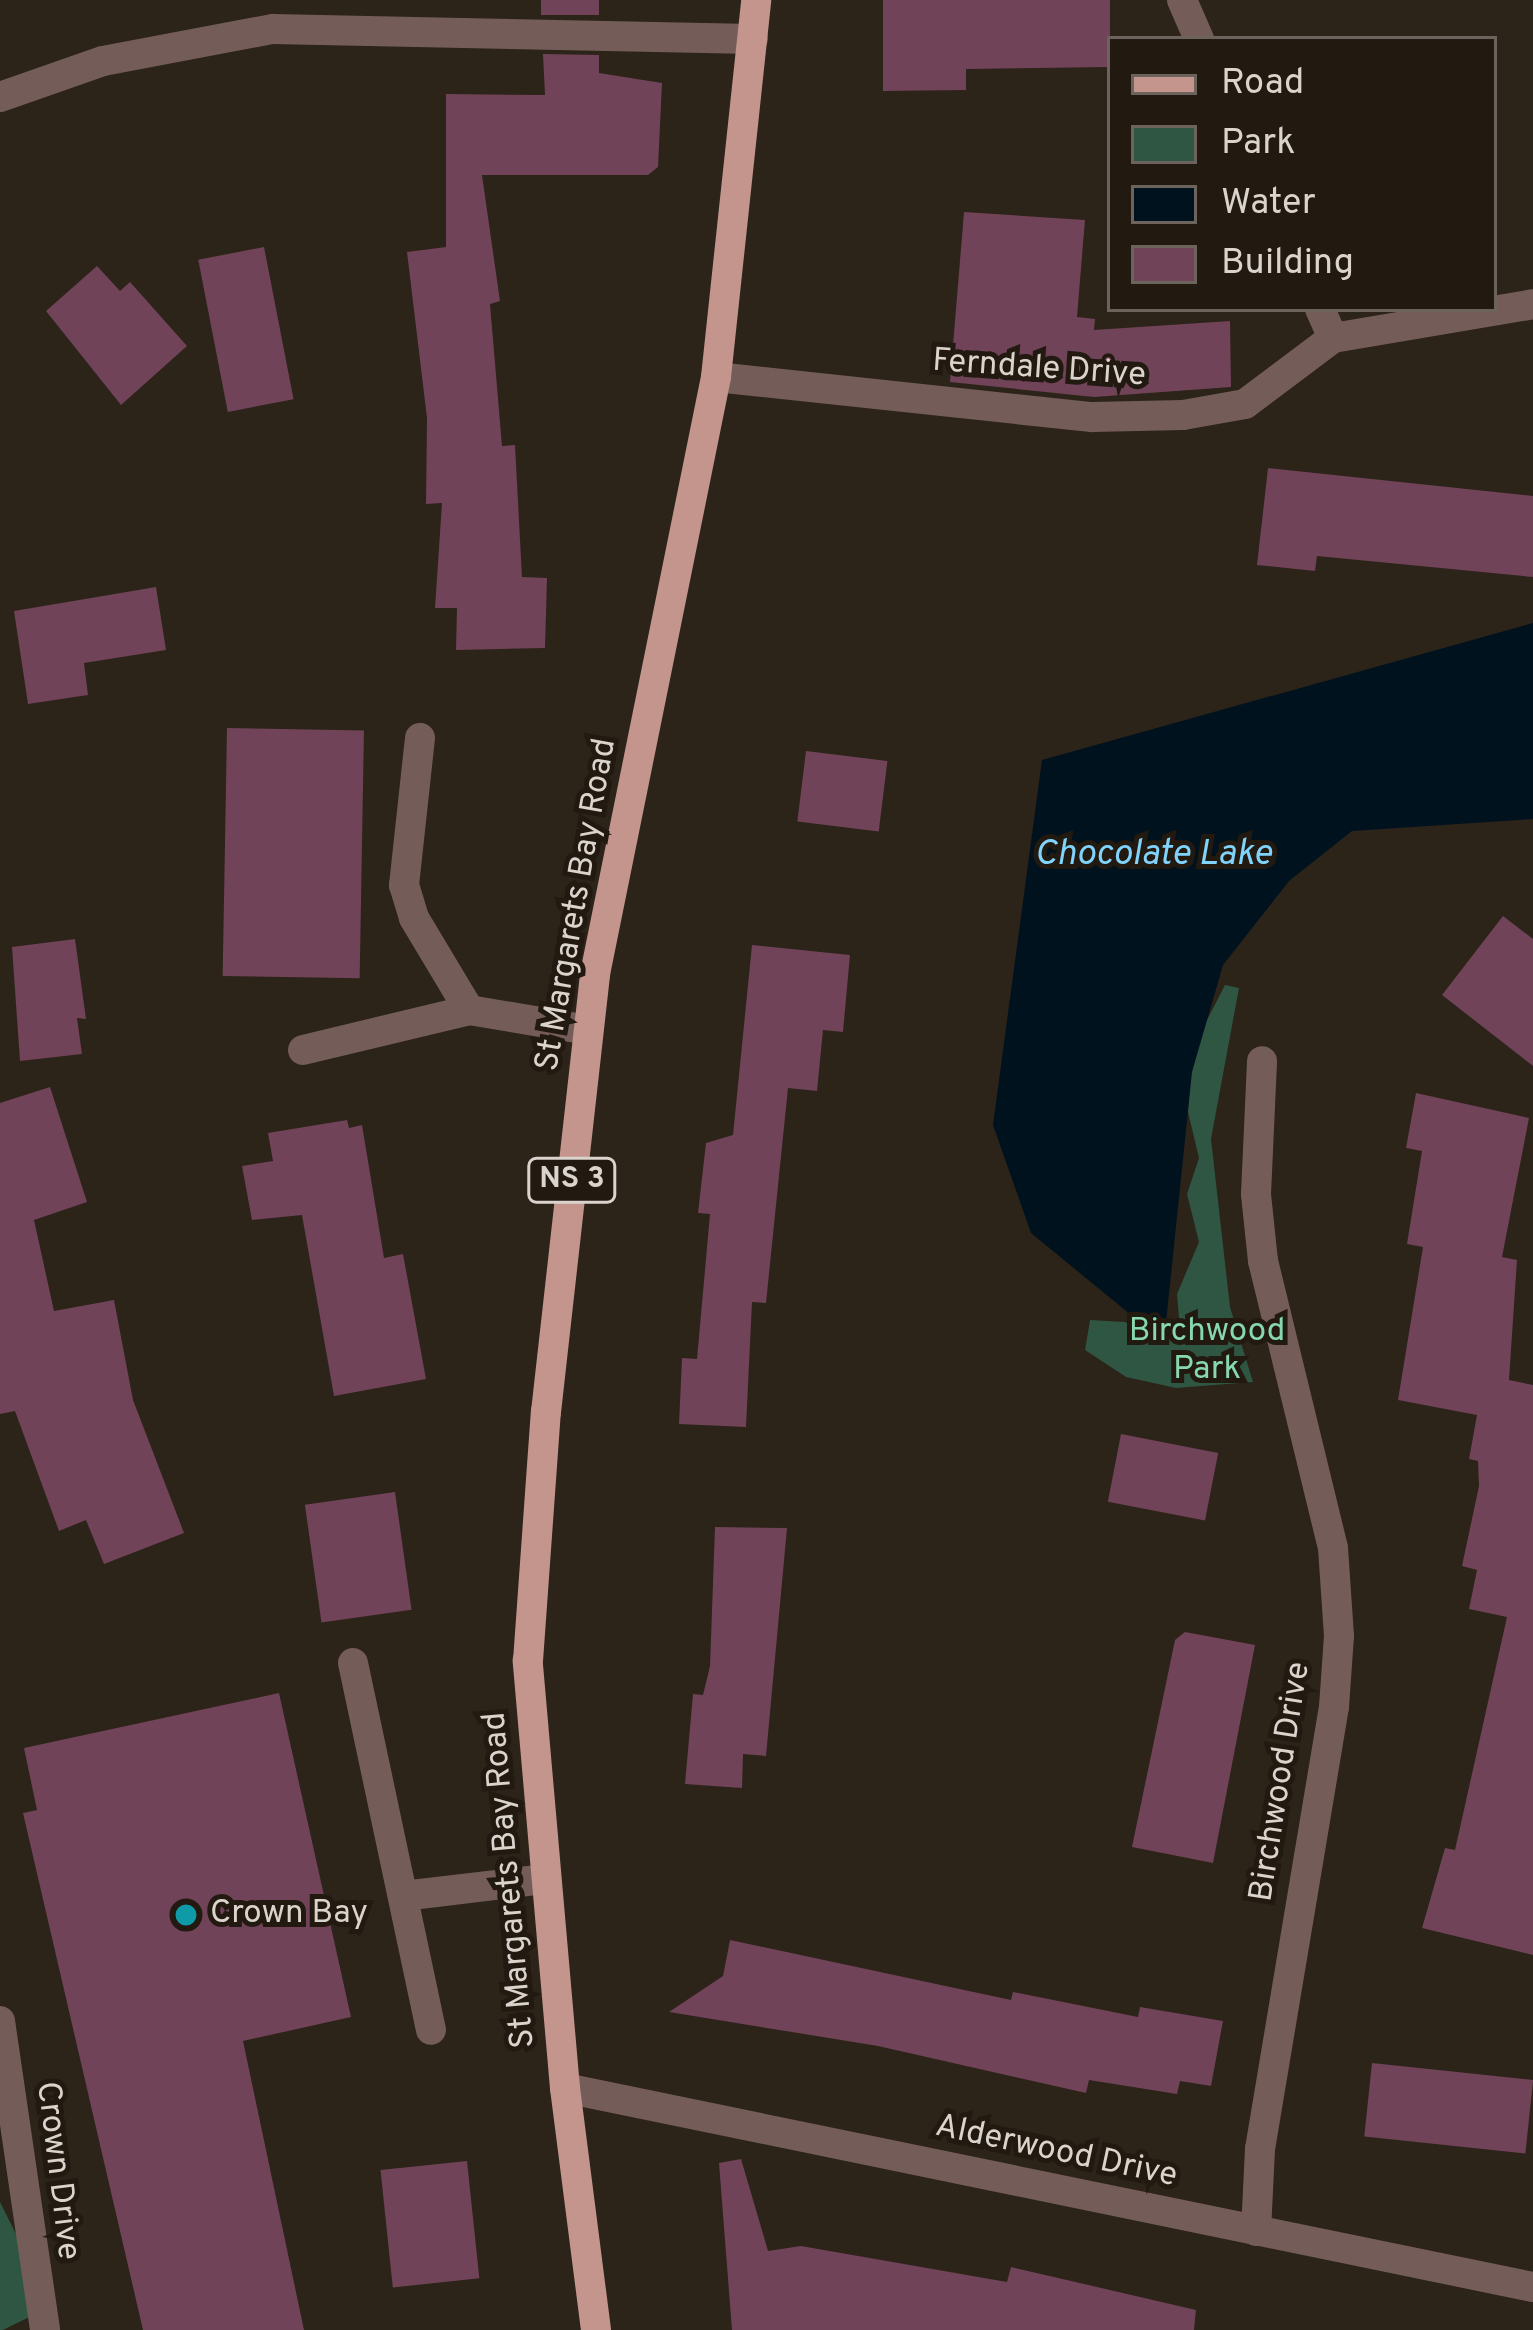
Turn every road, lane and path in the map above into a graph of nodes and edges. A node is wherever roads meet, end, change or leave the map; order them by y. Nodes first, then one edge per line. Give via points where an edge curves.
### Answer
1 (756, 0) edge
2 (1182, 0) edge
3 (1198, 36) edge
4 (753, 39) junction
5 (0, 97) edge
6 (1533, 304) edge
7 (1497, 307) edge
8 (1446, 312) edge
9 (1327, 323) edge
10 (716, 376) junction
11 (420, 738) dead end
12 (469, 1010) junction
13 (589, 1030) junction
14 (302, 1050) dead end
15 (1262, 1061) dead end
16 (353, 1664) dead end
17 (545, 1879) junction
18 (403, 1896) junction
19 (0, 2021) edge
20 (431, 2030) dead end
21 (566, 2088) junction
22 (1256, 2231) junction
23 (1533, 2287) edge
24 (45, 2330) edge
25 (596, 2330) edge

1 - 4 main road, St Margarets Bay Road / NS 3
2 - 3 street
4 - 5 street via 272,29 103,61
4 - 10 main road, St Margarets Bay Road / NS 3
6 - 7 street
8 - 9 street
9 - 10 street, Ferndale Drive via 1245,404 1183,415 1092,417
10 - 13 main road, St Margarets Bay Road / NS 3
11 - 12 street via 404,884 414,918
12 - 13 street
12 - 14 street
13 - 17 main road, St Margarets Bay Road / NS 3 via 528,1661
15 - 22 street, Birchwood Drive via 1256,1194 1263,1261 1333,1548 1340,1636 1260,2150
16 - 18 street
17 - 18 street
17 - 21 main road, St Margarets Bay Road / NS 3
18 - 20 street
19 - 24 street, Crown Drive
21 - 22 street, Alderwood Drive
21 - 25 main road, St Margarets Bay Road / NS 3
22 - 23 street, Alderwood Drive

